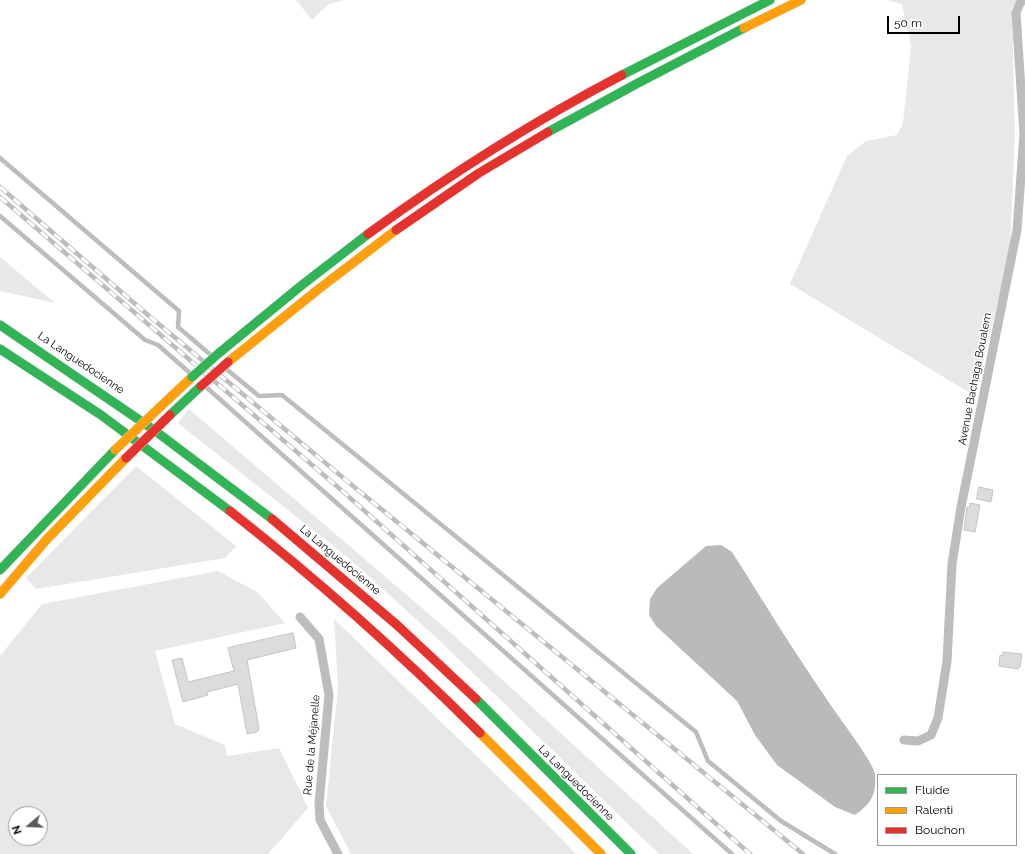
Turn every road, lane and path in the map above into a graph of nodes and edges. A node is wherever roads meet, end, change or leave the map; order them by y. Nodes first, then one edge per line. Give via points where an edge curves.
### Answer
1 (770, 0) edge
2 (801, 0) edge
3 (1024, 0) edge
4 (0, 158) edge
5 (0, 216) edge
6 (0, 325) edge
7 (0, 349) edge
8 (0, 570) edge
9 (0, 594) edge
10 (300, 617) dead end
11 (904, 740) dead end
12 (338, 854) edge
13 (601, 854) edge
14 (631, 854) edge
15 (732, 854) edge
16 (835, 854) edge

1 - 8 highway, bridge via 580,98 409,204 336,258 267,312 160,407
2 - 9 highway, bridge via 575,116 478,174 347,266 228,362 170,415 47,539
3 - 11 street, Avenue Bachaga Boualem via 1016,13 1024,134 1017,230 961,507 952,564 947,661 938,718 931,735 918,741
4 - 16 lane via 179,311 178,327 259,396 282,395 696,732 708,761 781,820
5 - 15 lane via 145,340 164,350
6 - 14 highway, La Languedocienne via 99,389 174,443 314,553 440,665
7 - 13 highway via 64,390 154,454 289,559 426,681
10 - 12 street, Rue de la Méjanelle via 319,639 329,695 319,804 320,820

